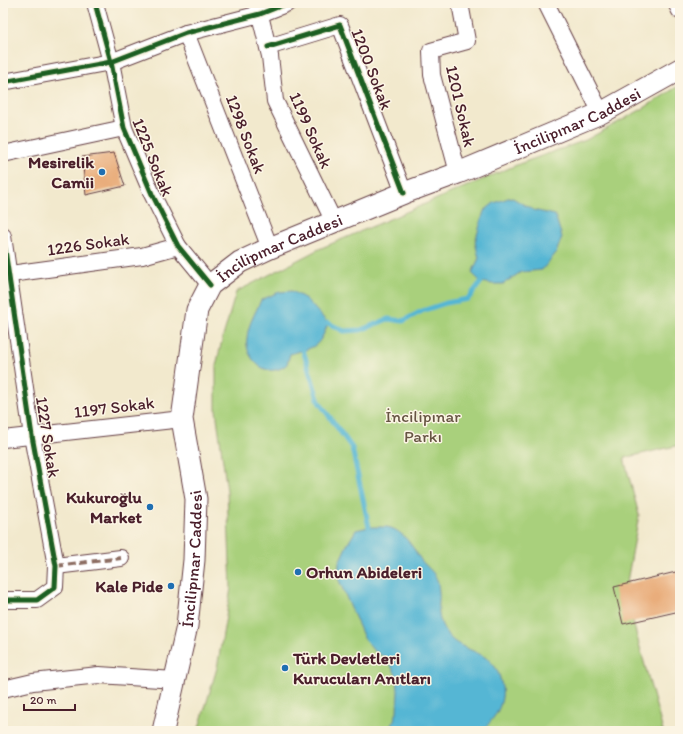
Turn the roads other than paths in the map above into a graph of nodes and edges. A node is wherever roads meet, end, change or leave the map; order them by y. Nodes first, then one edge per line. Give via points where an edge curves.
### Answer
1 (95, 3) edge
2 (288, 3) edge
3 (460, 3) edge
4 (546, 3) edge
5 (676, 3) edge
6 (258, 9) edge
7 (680, 11) edge
8 (186, 33) junction
9 (268, 48) junction
10 (111, 62) junction
11 (680, 69) edge
12 (3, 82) edge
13 (601, 113) junction
14 (124, 128) junction
15 (3, 154) edge
16 (458, 173) junction
17 (404, 193) junction
18 (334, 222) junction
19 (3, 236) edge
20 (178, 246) junction
21 (270, 248) junction
22 (6, 275) edge
23 (210, 285) junction
24 (182, 418) junction
25 (32, 436) junction
26 (3, 439) edge
27 (121, 558) dead end
28 (56, 566) junction
29 (3, 600) edge
30 (175, 680) junction
31 (3, 689) edge
32 (162, 731) edge

1 - 10 street, 1225 Sokak
2 - 6 street
3 - 16 street, 1201 Sokak via 467,41 431,51 432,75
4 - 13 street
5 - 7 street
6 - 8 street
6 - 9 street, 1199 Sokak
8 - 10 street
8 - 21 street, 1298 Sokak
9 - 17 street, 1200 Sokak via 340,25
9 - 18 street, 1199 Sokak via 275,101
10 - 12 street
10 - 14 street, 1225 Sokak
11 - 13 main road, İncilipınar Caddesi
13 - 16 main road, İncilipınar Caddesi
14 - 15 street
14 - 20 street, 1225 Sokak via 152,194
16 - 17 main road, İncilipınar Caddesi
17 - 18 main road, İncilipınar Caddesi
18 - 21 main road, İncilipınar Caddesi
19 - 22 street, 1227 Sokak
20 - 22 street, 1226 Sokak via 142,256
20 - 23 street, 1225 Sokak
21 - 23 main road, İncilipınar Caddesi via 240,262
22 - 25 street, 1227 Sokak
23 - 24 main road, İncilipınar Caddesi via 197,310
24 - 25 street, 1197 Sokak
24 - 30 main road, İncilipınar Caddesi via 196,499 194,560 187,626
25 - 26 street, 1197 Sokak
25 - 28 street, 1227 Sokak
27 - 28 street
28 - 29 street, 1227 Sokak via 55,587 37,600
30 - 31 street via 99,675 33,682
30 - 32 main road, İncilipınar Caddesi

